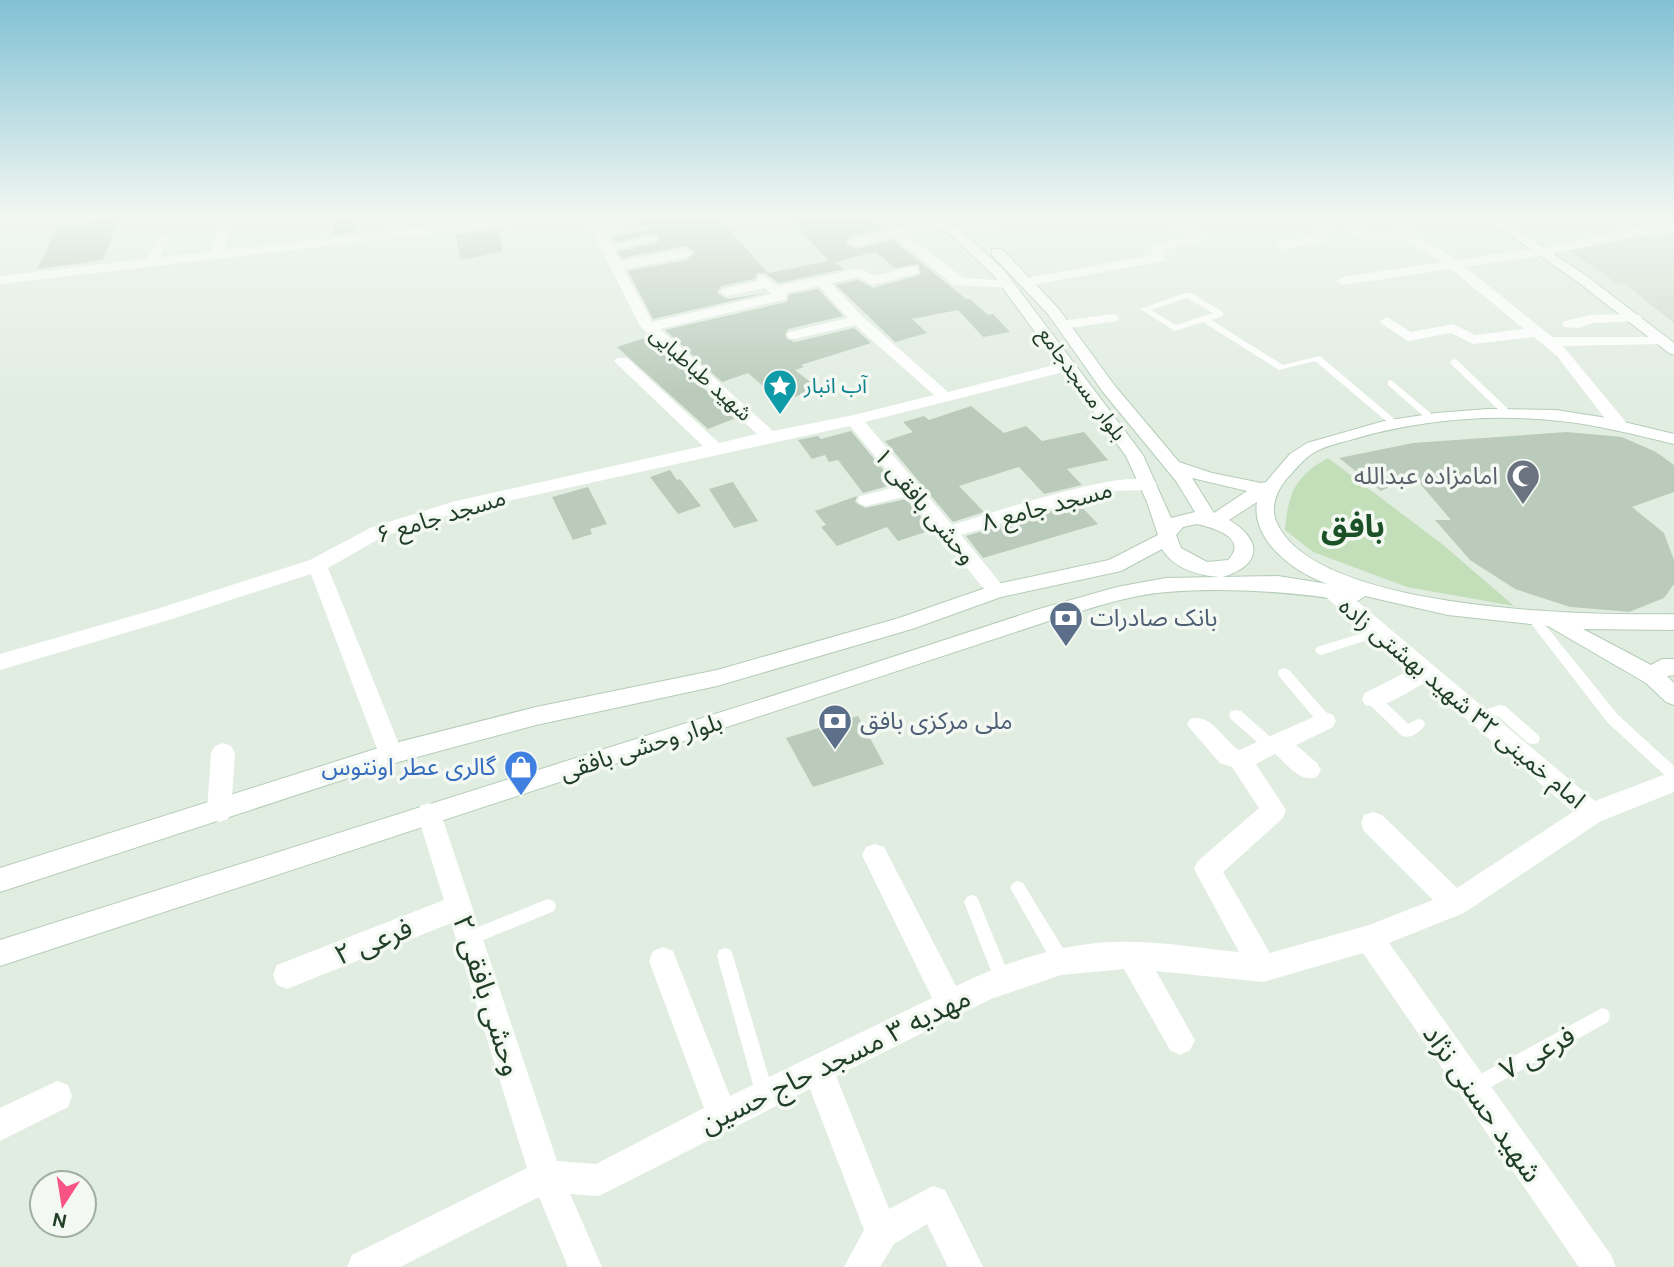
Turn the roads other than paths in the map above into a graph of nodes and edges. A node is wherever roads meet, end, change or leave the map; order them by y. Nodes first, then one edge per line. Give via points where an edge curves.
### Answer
1 (49, 274) edge
2 (621, 274) edge
3 (851, 274) edge
4 (863, 274) edge
5 (898, 274) edge
6 (949, 274) edge
7 (998, 274) edge
8 (1020, 274) edge
9 (1065, 274) edge
10 (1385, 274) edge
11 (1466, 274) edge
12 (1577, 274) edge
13 (0, 280) edge
14 (822, 281) junction
15 (1343, 281) dead end
16 (1027, 282) junction
17 (769, 284) junction
18 (1009, 285) junction
19 (727, 292) dead end
20 (1112, 318) dead end
21 (1635, 318) junction
22 (1204, 319) junction
23 (858, 320) junction
24 (1387, 321) dead end
25 (1569, 324) dead end
26 (1063, 325) junction
27 (649, 327) junction
28 (794, 335) dead end
29 (1544, 337) junction
30 (1668, 345) edge
31 (622, 361) dead end
32 (1454, 362) dead end
33 (1070, 366) junction
34 (1391, 383) dead end
35 (945, 397) junction
36 (1509, 415) junction
37 (1432, 419) junction
38 (854, 420) junction
39 (1394, 423) junction
40 (1627, 427) junction
41 (1674, 432) edge
42 (769, 436) junction
43 (1674, 439) edge
44 (716, 449) junction
45 (1177, 471) junction
46 (1148, 484) junction
47 (1269, 485) junction
48 (911, 489) junction
49 (866, 500) dead end
50 (1212, 520) junction
51 (948, 533) junction
52 (1167, 536) junction
53 (317, 565) junction
54 (1219, 570) junction
55 (1166, 585) junction
56 (1289, 586) junction
57 (997, 591) junction
58 (1333, 592) junction
59 (1418, 603) junction
60 (1541, 619) junction
61 (1674, 622) edge
62 (1379, 632) junction
63 (1321, 650) dead end
64 (0, 662) edge
65 (1427, 672) junction
66 (1664, 672) edge
67 (1284, 674) dead end
68 (1674, 696) edge
69 (1373, 699) joint
70 (1236, 715) dead end
71 (1479, 717) junction
72 (1325, 721) joint
73 (1418, 724) dead end
74 (1198, 725) dead end
75 (1533, 739) dead end
76 (1275, 745) junction
77 (223, 753) dead end
78 (391, 754) junction
79 (1240, 760) junction
80 (1309, 770) dead end
81 (1672, 783) edge
82 (219, 811) junction
83 (1592, 813) junction
84 (429, 814) junction
85 (1373, 822) dead end
86 (875, 855) dead end
87 (0, 880) edge
88 (1018, 888) dead end
89 (972, 902) dead end
90 (1455, 904) junction
91 (548, 906) dead end
92 (459, 907) junction
93 (469, 938) junction
94 (1369, 938) junction
95 (0, 953) edge
96 (1131, 955) junction
97 (725, 956) dead end
98 (663, 961) dead end
99 (1061, 961) junction
100 (1263, 968) junction
101 (287, 975) dead end
102 (1003, 980) junction
103 (950, 1004) junction
104 (1602, 1016) dead end
105 (1180, 1040) dead end
106 (818, 1070) junction
107 (1473, 1088) junction
108 (765, 1095) junction
109 (57, 1097) dead end
110 (722, 1116) junction
111 (0, 1125) edge
112 (547, 1176) junction
113 (882, 1232) junction
114 (364, 1267) edge
115 (586, 1267) edge
116 (861, 1267) edge
117 (967, 1267) edge
118 (1599, 1267) edge

1 - 13 street
2 - 27 street, شهید طباطبایی
3 - 14 street
4 - 5 street via 872,281
6 - 18 street via 959,282
7 - 18 street, بلوار مسجدجامع
8 - 16 street
9 - 16 street
10 - 15 street
11 - 29 street
12 - 21 street
14 - 17 street via 791,289
14 - 23 street
16 - 26 street
17 - 19 street
17 - 27 street via 781,296
18 - 33 street, بلوار مسجدجامع
20 - 26 street
21 - 25 street
21 - 30 street
22 - 22 lane via 1175,328 1144,309 1188,295 1220,314
22 - 39 lane via 1282,368 1317,358
23 - 28 street
23 - 35 street
24 - 29 street via 1408,337 1453,328 1473,340 1495,334
26 - 45 street
27 - 42 street, شهید طباطبایی
29 - 30 street
29 - 40 street
31 - 44 street
32 - 36 lane
33 - 35 street, مسجد جامع ۶
33 - 46 street, بلوار مسجدجامع via 1134,455
34 - 37 lane
35 - 38 street, مسجد جامع ۶
36 - 37 street
36 - 40 street via 1540,414
37 - 39 street
38 - 42 street, مسجد جامع ۶
38 - 48 street, وحشی بافقی ۱
39 - 47 street via 1307,449
40 - 41 street
40 - 43 street
42 - 44 street, مسجد جامع ۶
44 - 53 street, مسجد جامع ۶ via 458,506 377,532
45 - 46 street, مسجد جامع ۸
45 - 47 street
45 - 50 street
46 - 51 street, مسجد جامع ۸ via 1109,485
46 - 52 street, بلوار مسجدجامع
47 - 50 street
47 - 59 street via 1266,521 1273,538 1291,556 1352,585
48 - 49 street
48 - 51 street, وحشی بافقی ۱
50 - 52 street via 1177,522
50 - 54 street via 1236,532 1246,548 1241,562
51 - 57 street, وحشی بافقی ۱
52 - 54 street via 1170,548 1189,563
52 - 57 street, بلوار وحشی بافقی via 1114,566
53 - 64 street, مسجد جامع ۶
53 - 78 street
54 - 55 street
54 - 56 street, بلوار وحشی بافقی
55 - 56 street, بلوار وحشی بافقی
55 - 84 street, بلوار وحشی بافقی via 1046,614
56 - 58 street, بلوار وحشی بافقی
57 - 78 street, بلوار وحشی بافقی via 905,624 717,678 536,716
58 - 59 street, بلوار وحشی بافقی
58 - 62 street, امام خمینی ۳۲ شهید بهشتی زاده
59 - 60 street
60 - 61 street
60 - 66 street
60 - 81 lane via 1613,719
62 - 63 lane
62 - 65 street, امام خمینی ۳۲ شهید بهشتی زاده
65 - 69 street
65 - 71 street, امام خمینی ۳۲ شهید بهشتی زاده
66 - 68 street
67 - 72 lane
69 - 73 lane via 1407,732
70 - 76 lane
71 - 75 lane via 1500,710
71 - 83 street, امام خمینی ۳۲ شهید بهشتی زاده
72 - 76 street
74 - 79 street via 1228,756
76 - 79 street
76 - 80 street
77 - 82 street
78 - 82 street, بلوار وحشی بافقی
79 - 100 street via 1274,810 1207,869
81 - 83 street
82 - 87 street, بلوار وحشی بافقی
83 - 90 street
84 - 92 street, وحشی بافقی ۲
84 - 95 street, بلوار وحشی بافقی
85 - 90 street
86 - 103 street
88 - 99 lane
89 - 102 lane
90 - 94 street
91 - 93 lane
92 - 93 street, وحشی بافقی ۲
92 - 101 street, فرعی ۲
93 - 112 street, وحشی بافقی ۲
94 - 100 street
94 - 107 street, شهید حسنی نژاد
96 - 99 street, مهدیه ۳ مسجد حاج حسین
96 - 100 street, مهدیه ۳ مسجد حاج حسین
96 - 105 street
97 - 108 lane
98 - 110 street
99 - 102 street, مهدیه ۳ مسجد حاج حسین
102 - 103 street, مهدیه ۳ مسجد حاج حسین
103 - 106 street, مهدیه ۳ مسجد حاج حسین
104 - 107 lane, فرعی ۷
106 - 108 street, مهدیه ۳ مسجد حاج حسین
106 - 113 street
107 - 118 street, شهید حسنی نژاد
108 - 110 street, مهدیه ۳ مسجد حاج حسین
109 - 111 street
110 - 112 street, مهدیه ۳ مسجد حاج حسین via 598,1180
112 - 114 street
112 - 115 street, وحشی بافقی ۲
113 - 116 street
113 - 117 street via 933,1202

